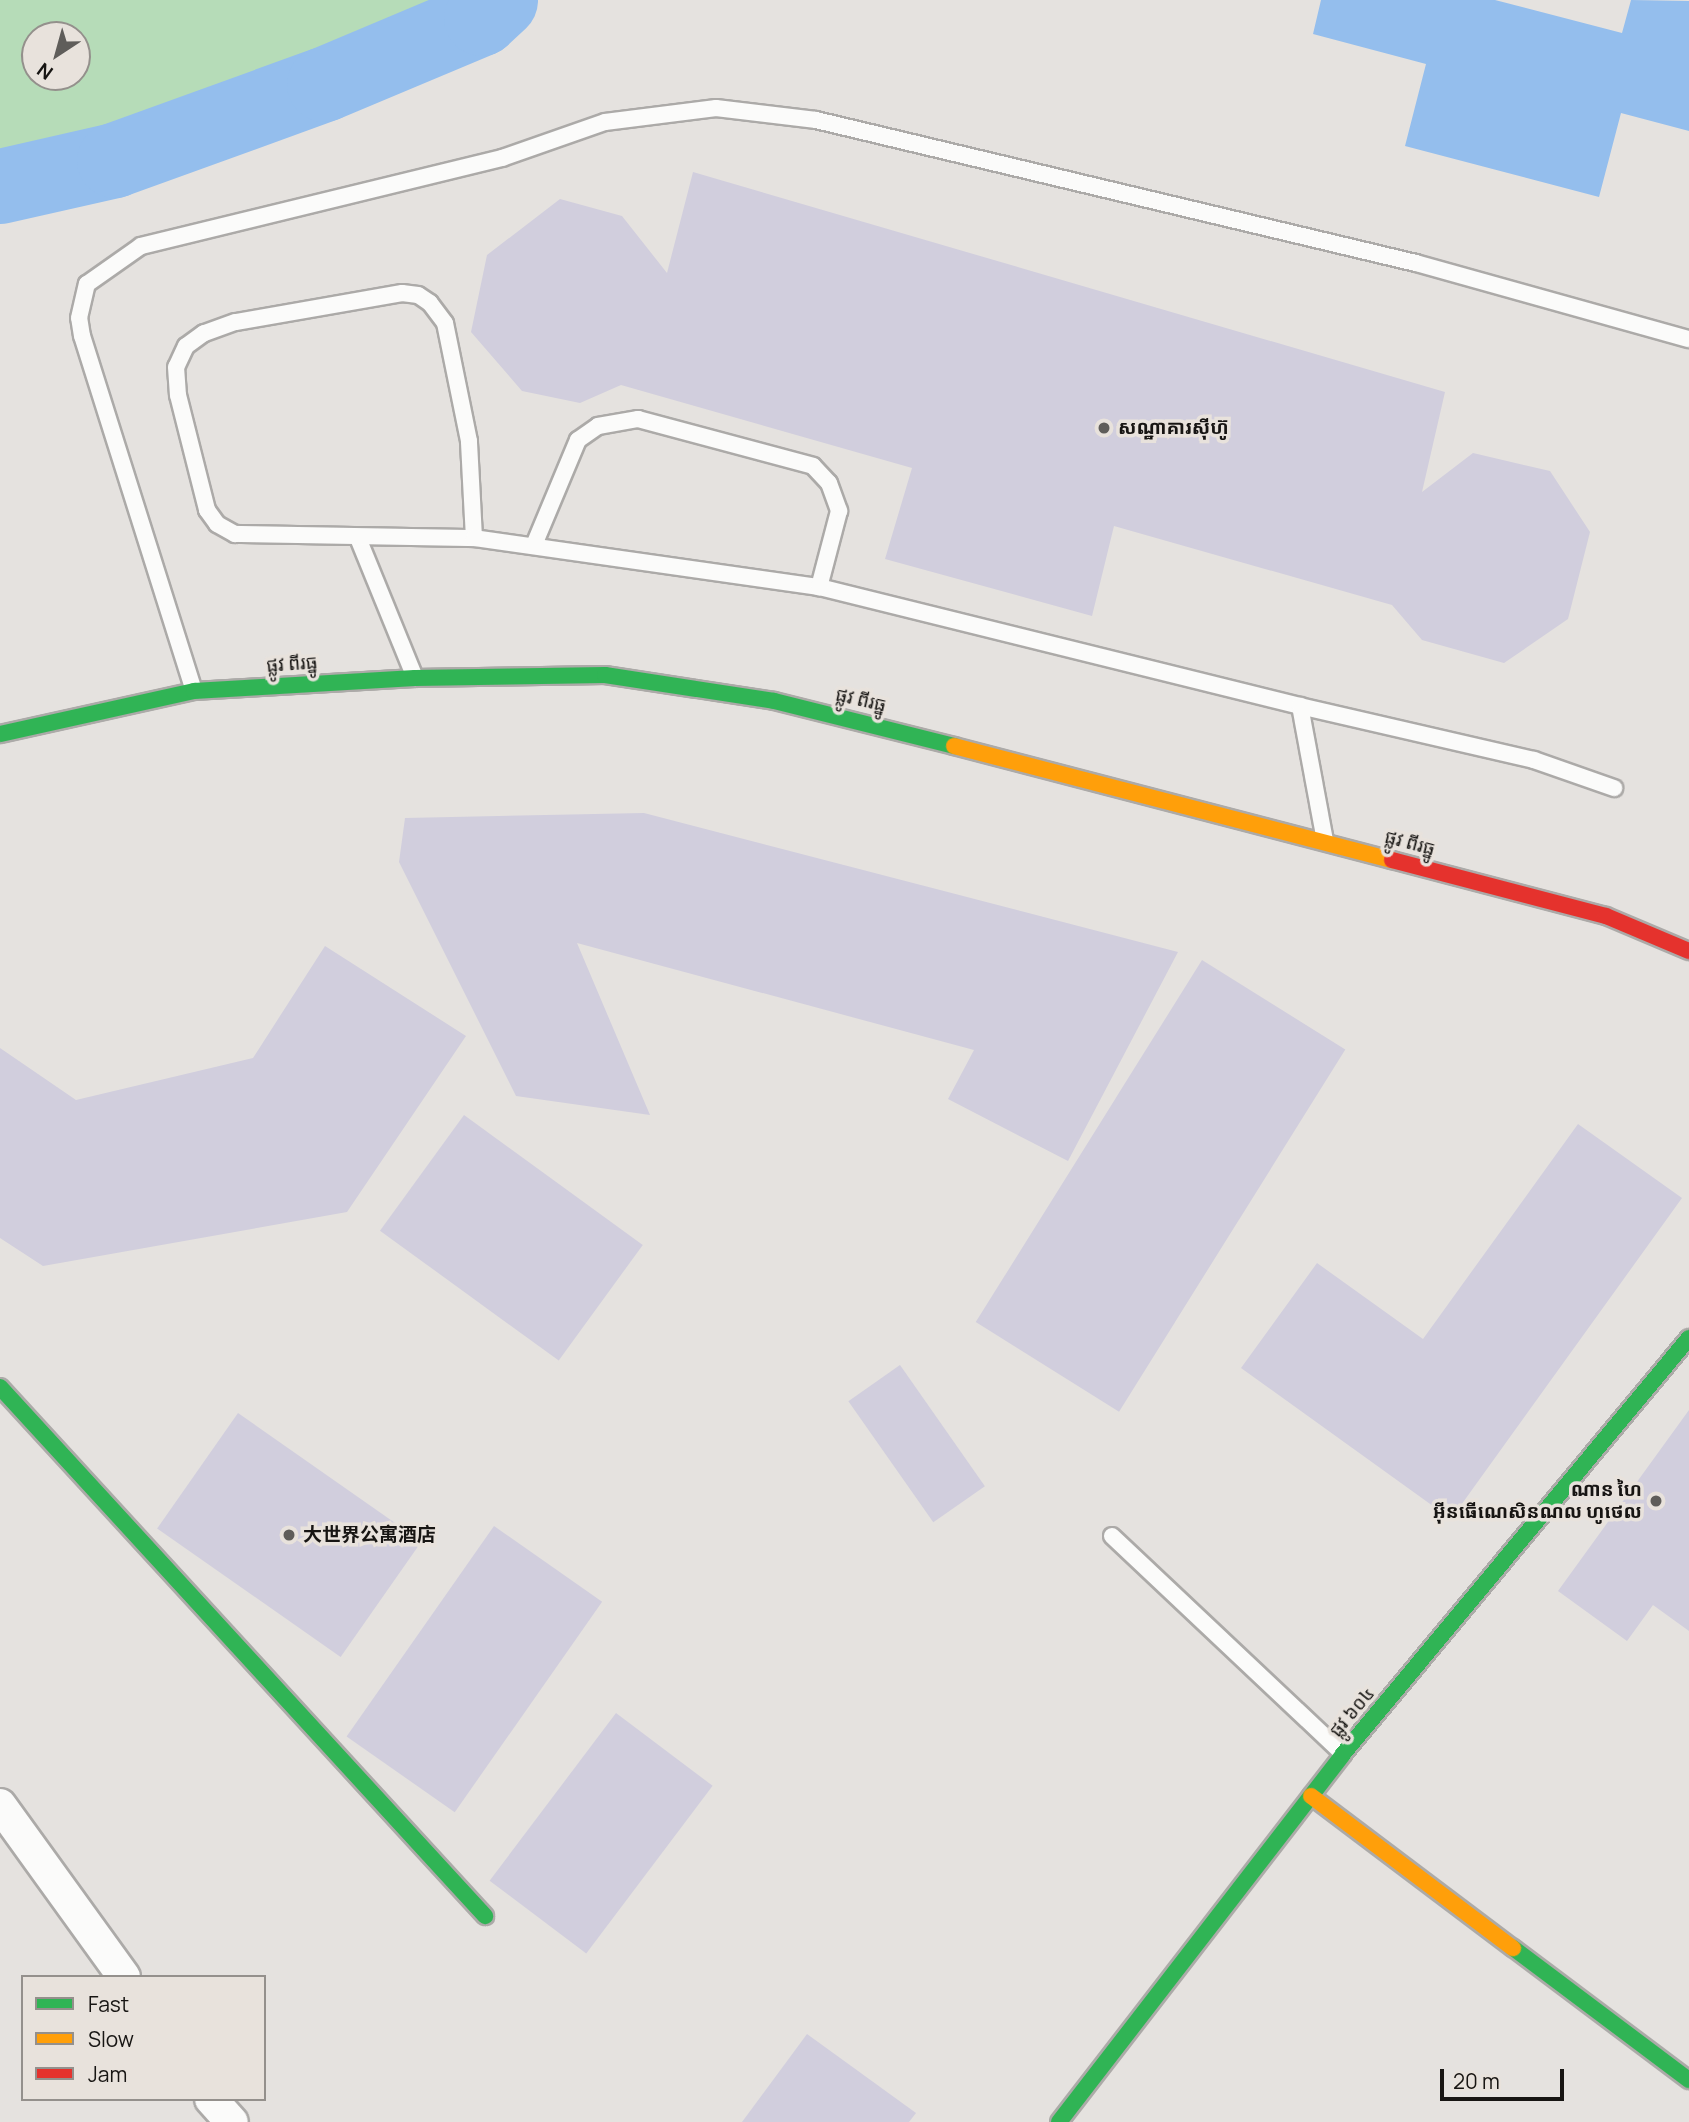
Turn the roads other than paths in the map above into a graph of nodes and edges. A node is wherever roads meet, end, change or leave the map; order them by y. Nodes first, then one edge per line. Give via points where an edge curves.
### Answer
1 (1689, 339) edge
2 (358, 538) junction
3 (474, 538) junction
4 (534, 545) junction
5 (820, 587) junction
6 (415, 678) junction
7 (194, 691) junction
8 (1300, 706) junction
9 (0, 734) edge
10 (1614, 788) dead end
11 (1326, 843) junction
12 (1689, 951) edge
13 (1689, 1338) edge
14 (0, 1387) edge
15 (1112, 1536) dead end
16 (1343, 1755) junction
17 (1311, 1796) junction
18 (0, 1805) edge
19 (485, 1916) dead end
20 (123, 1975) edge
21 (1689, 2080) edge
22 (213, 2101) edge
23 (1071, 2118) edge
24 (232, 2122) edge

1 - 7 lane via 1416,263 816,120 716,108 605,122 502,159 141,246 87,284 79,318 82,336
2 - 3 lane
2 - 3 lane via 235,534 218,524 207,510 178,395 176,367 186,346 204,332 235,322 402,293 418,295 444,323 468,441
2 - 6 lane
3 - 4 lane
4 - 5 lane
4 - 5 lane via 578,440 598,426 638,419 813,466 829,483 839,511
5 - 8 lane
6 - 7 street, ផ្លូវ ពីរធ្នូ
6 - 11 street, ផ្លូវ ពីរធ្នូ via 605,675 774,701
7 - 9 street, ផ្លូវ ពីរធ្នូ
8 - 10 lane via 1534,760
8 - 11 lane
11 - 12 street, ផ្លូវ ពីរធ្នូ via 1606,916
13 - 16 street, ផ្លូវ ៦០៤
14 - 19 street
15 - 16 lane
16 - 17 street, ផ្លូវ ៦០៤
17 - 21 street
17 - 23 street, ផ្លូវ ៦០៤
18 - 20 street
22 - 24 street

